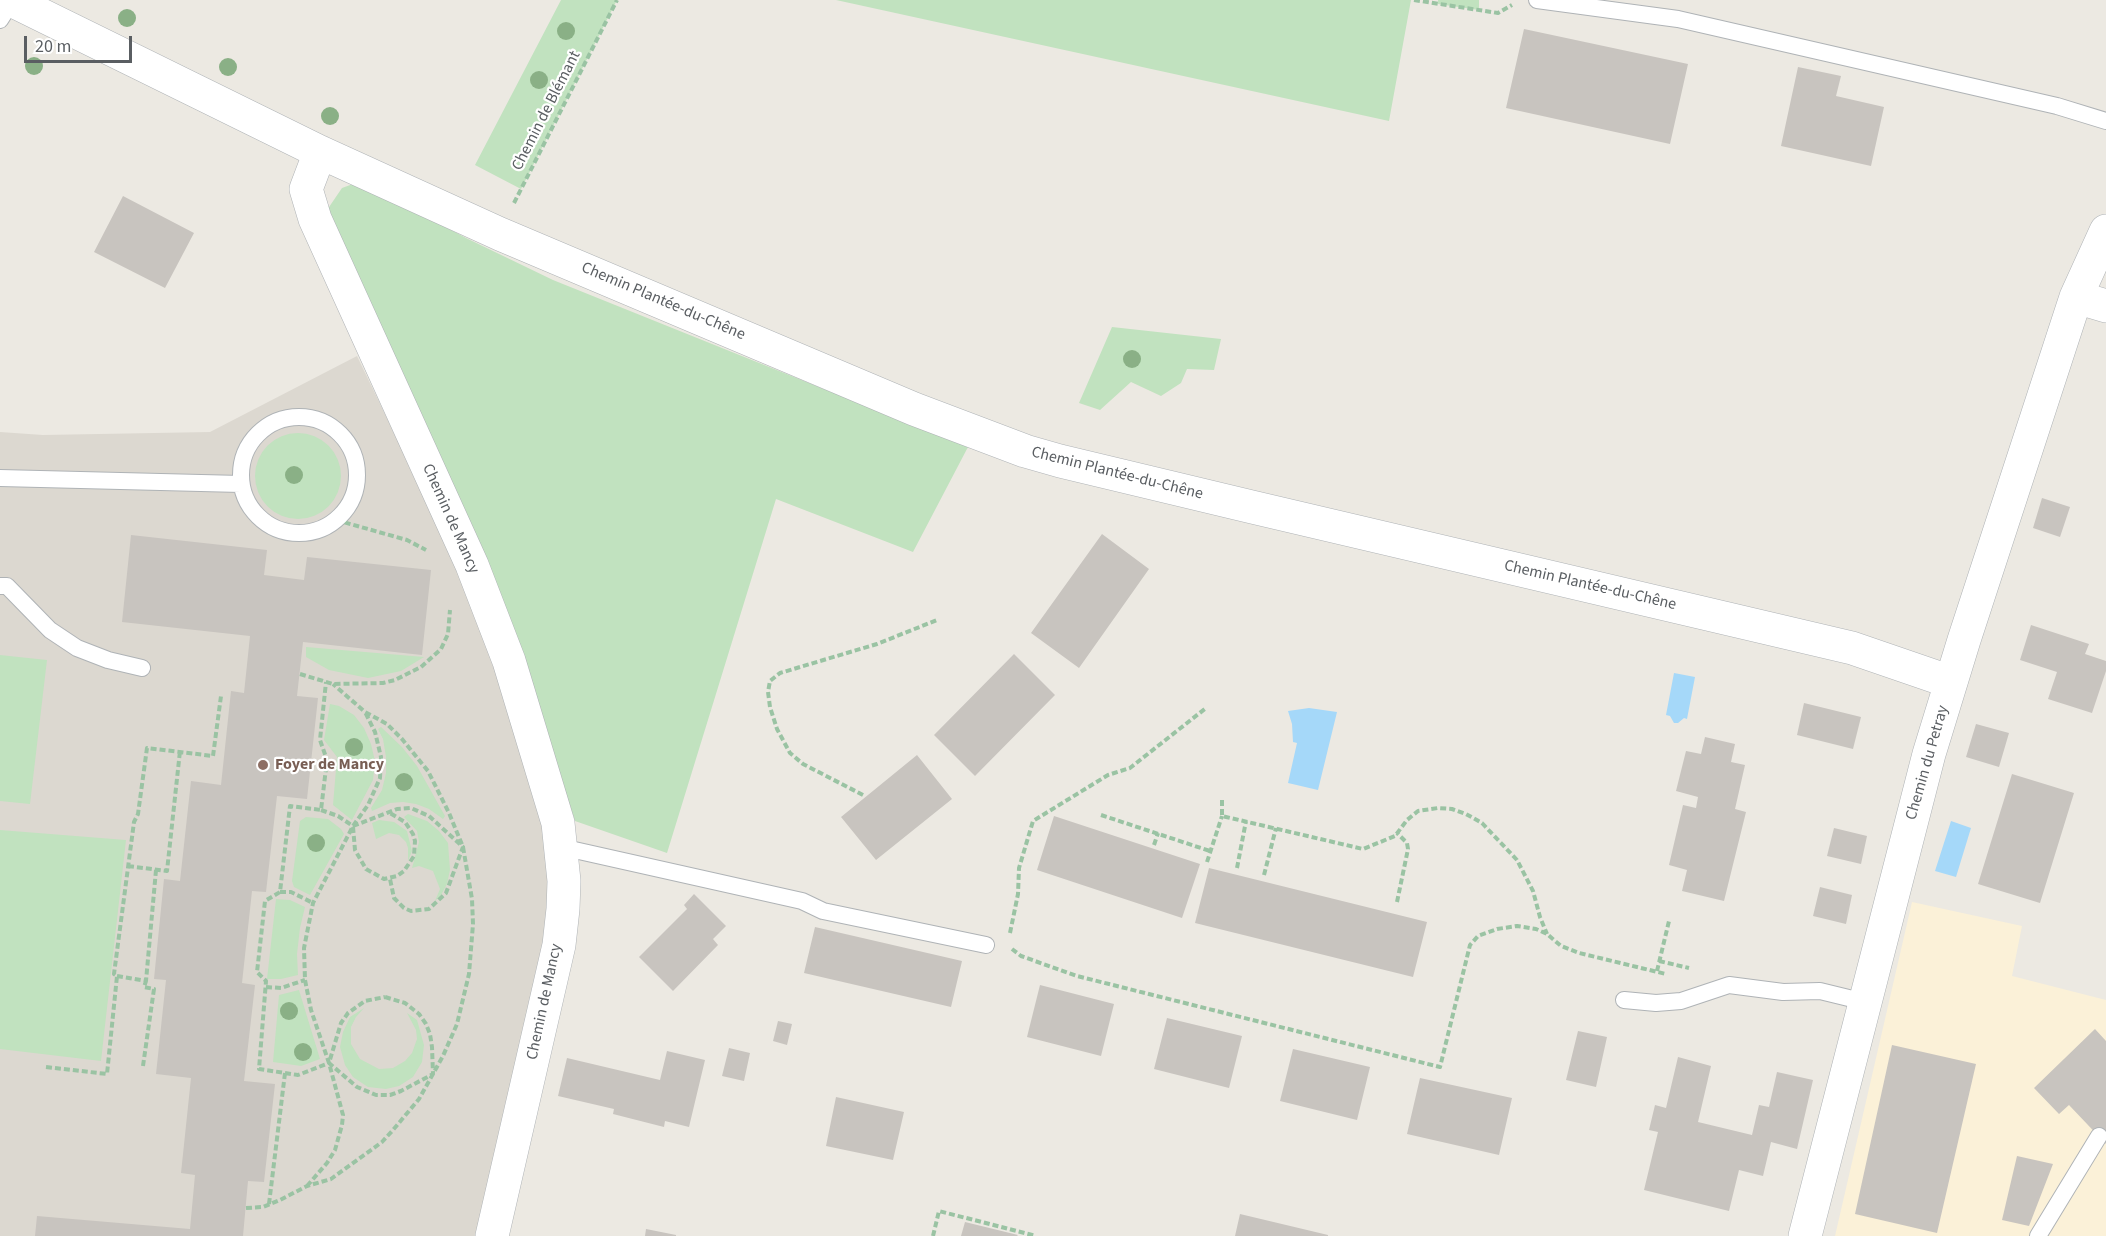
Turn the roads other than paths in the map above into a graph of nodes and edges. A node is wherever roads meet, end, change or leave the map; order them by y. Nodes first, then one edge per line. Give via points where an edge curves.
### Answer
1 (12, 0) edge
2 (1537, 0) edge
3 (0, 20) edge
4 (2106, 121) edge
5 (320, 152) junction
6 (2106, 231) edge
7 (2091, 301) edge
8 (0, 478) edge
9 (241, 484) junction
10 (2, 583) edge
11 (142, 668) dead end
12 (1951, 682) junction
13 (561, 847) junction
14 (986, 945) dead end
15 (1624, 1000) dead end
16 (1864, 1002) junction
17 (2099, 1136) dead end
18 (492, 1236) edge
19 (1805, 1236) edge
20 (2038, 1236) edge

1 - 3 lane
1 - 5 street
2 - 4 lane via 1678,20 2057,106
5 - 12 street, Chemin Plantée-du-Chêne via 500,234 914,409 1034,453 1852,648
5 - 13 street, Chemin de Mancy via 306,189 315,219 476,575 509,661 558,823
6 - 7 street, Chemin du Petray
7 - 12 street, Chemin du Petray
8 - 9 lane
9 - 9 lane via 246,450 255,437 282,420 300,417 331,427 351,450 356,467 356,484 344,512 328,526 309,532 292,533 262,521
10 - 11 lane via 50,630 77,648
12 - 16 street, Chemin du Petray
13 - 14 lane via 802,901 823,911
13 - 18 street, Chemin de Mancy via 564,890 559,945
15 - 16 lane via 1682,1001 1729,985 1783,992 1820,991
16 - 19 street, Chemin du Petray
17 - 20 lane

